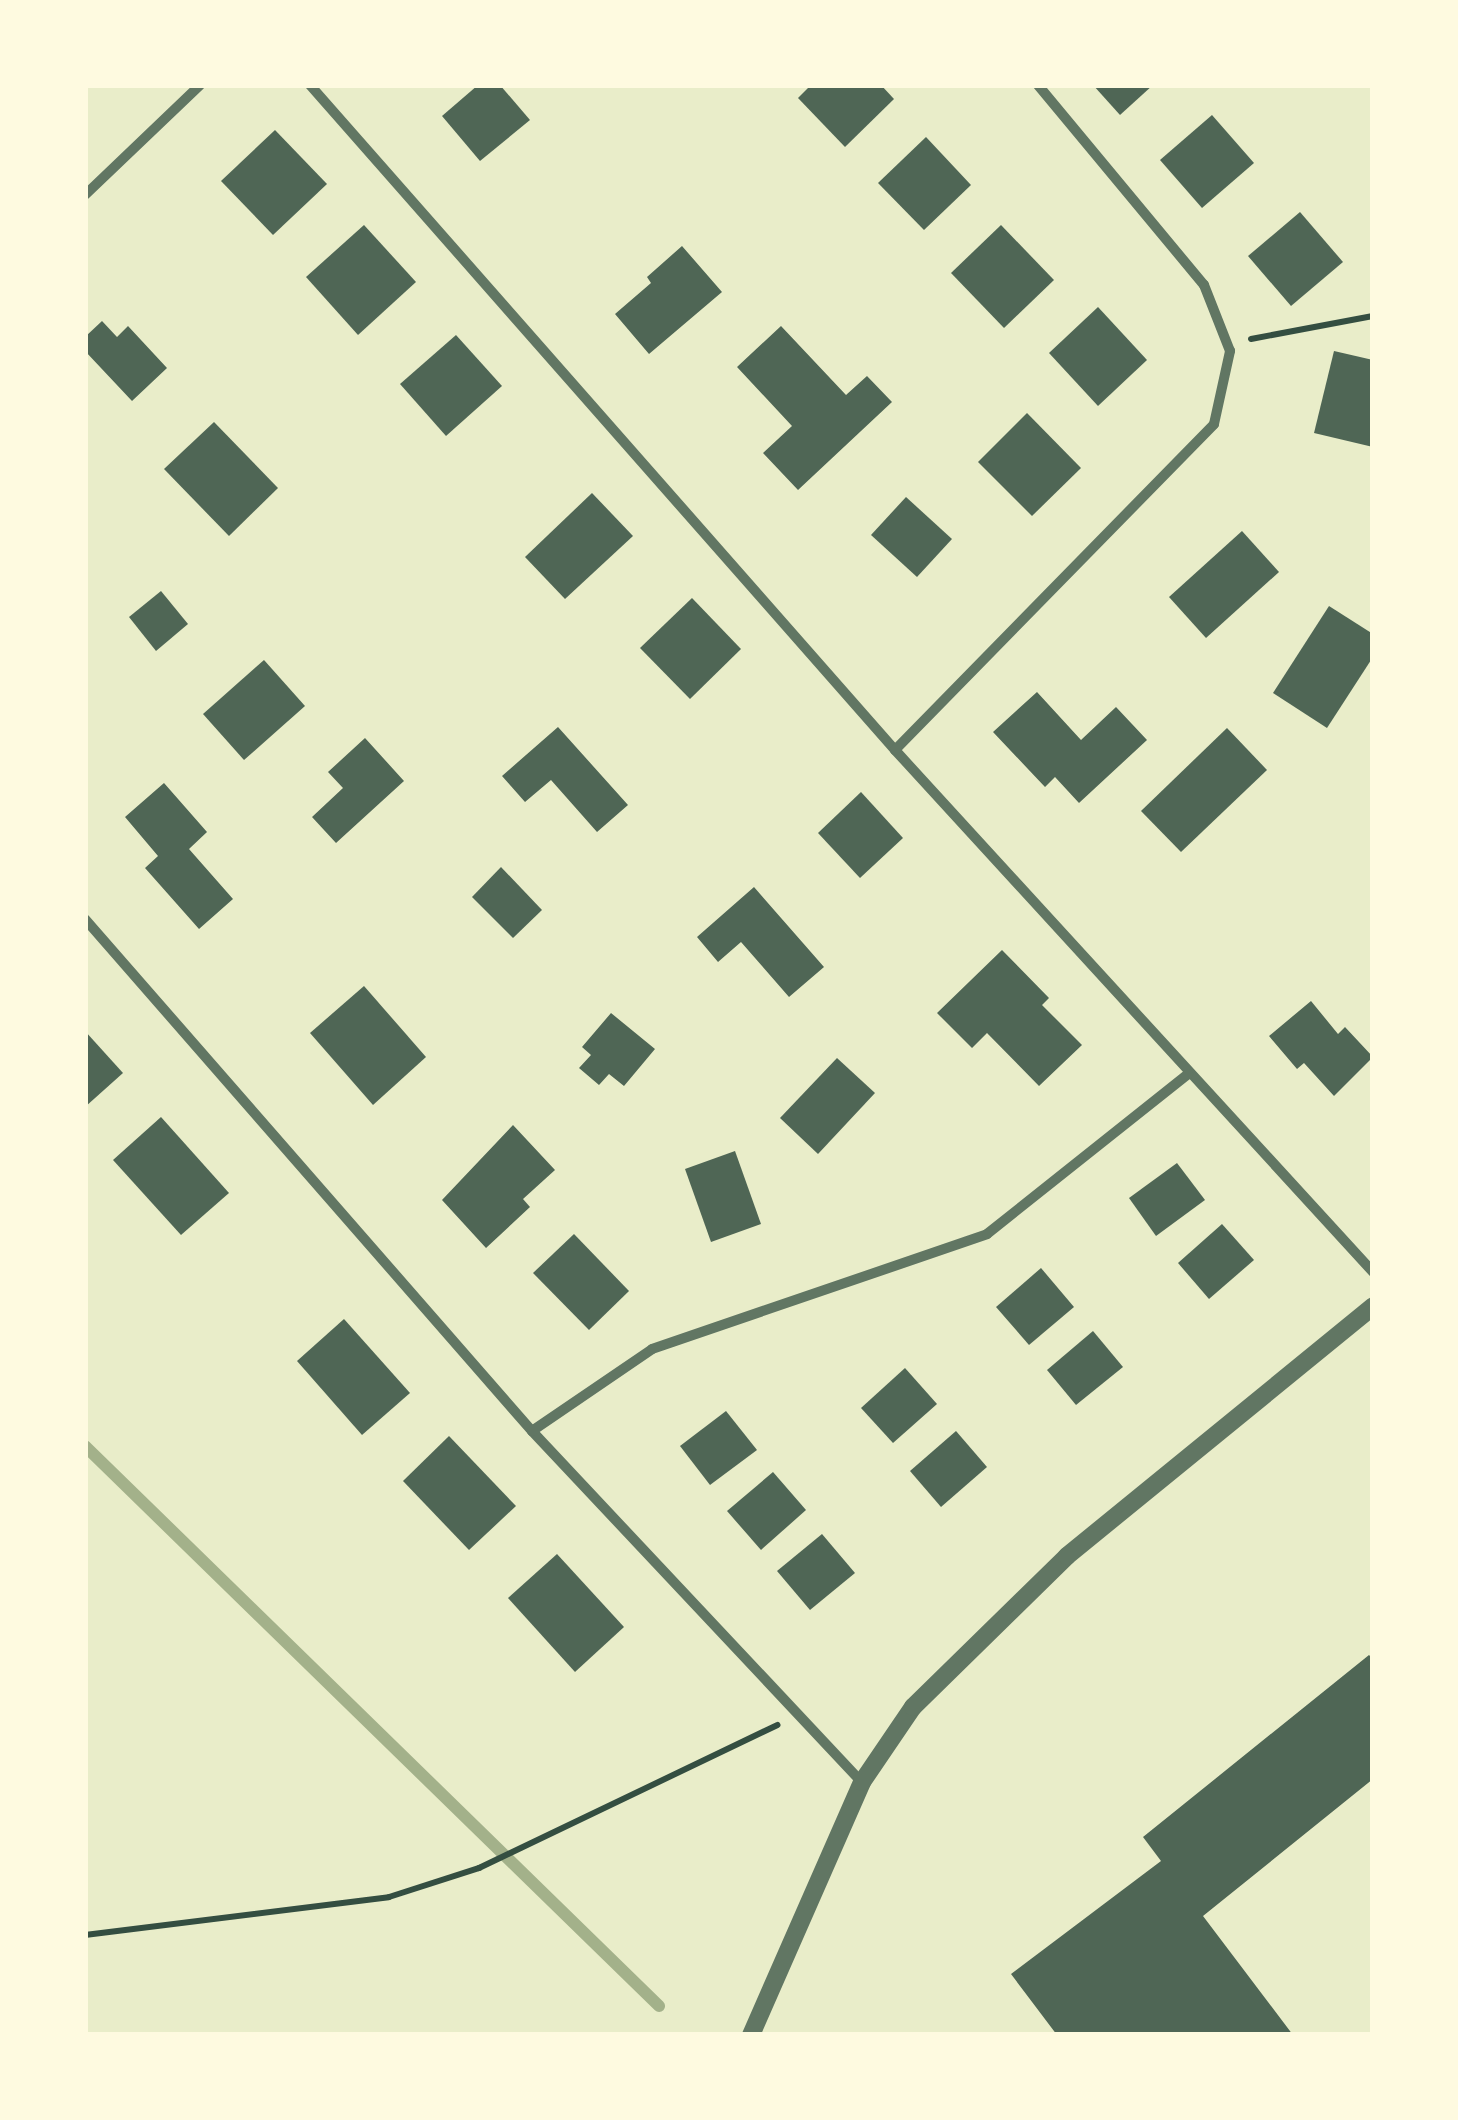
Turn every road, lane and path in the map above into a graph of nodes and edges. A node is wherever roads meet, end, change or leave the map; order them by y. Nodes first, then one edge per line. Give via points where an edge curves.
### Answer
1 (200, 85) edge
2 (310, 85) edge
3 (1038, 85) edge
4 (85, 195) edge
5 (1373, 316) edge
6 (1227, 344) junction
7 (895, 750) junction
8 (85, 919) edge
9 (1188, 1074) junction
10 (1373, 1272) edge
11 (1373, 1306) edge
12 (532, 1431) junction
13 (797, 1716) junction
14 (862, 1782) junction
15 (85, 1935) edge
16 (751, 2035) edge

1 - 4 street
2 - 7 street
3 - 6 street via 1204,284
5 - 6 path
6 - 7 street via 1214,424
7 - 9 street
8 - 12 street
9 - 10 street
9 - 12 street via 987,1234 652,1349
11 - 14 street via 1067,1556 913,1707
12 - 13 street
13 - 14 street
13 - 15 path via 479,1868 388,1897
14 - 16 street

